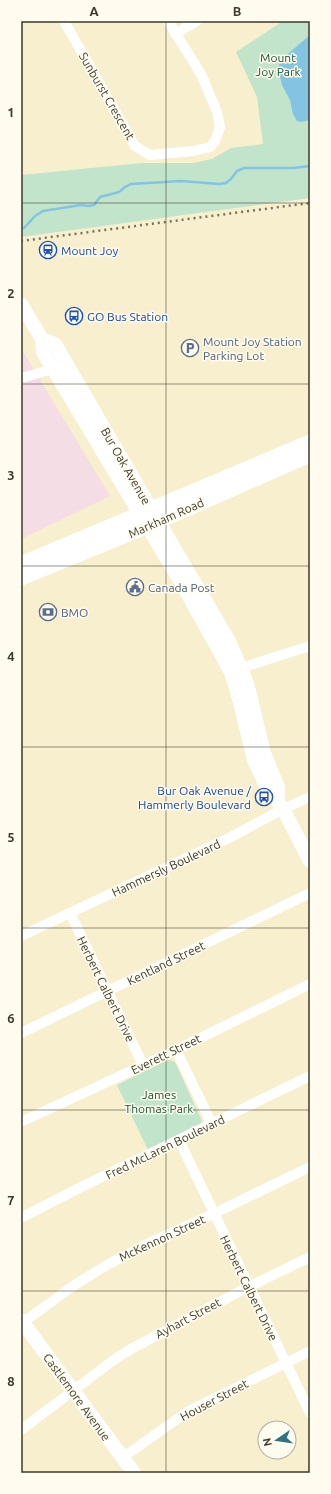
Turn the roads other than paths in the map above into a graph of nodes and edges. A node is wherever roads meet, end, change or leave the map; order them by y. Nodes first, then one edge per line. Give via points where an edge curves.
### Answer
1 (64, 21) edge
2 (168, 21) edge
3 (196, 21) edge
4 (175, 34) junction
5 (21, 304) edge
6 (42, 339) junction
7 (67, 365) junction
8 (53, 369) junction
9 (21, 378) edge
10 (310, 442) edge
11 (310, 455) edge
12 (149, 517) junction
13 (21, 564) edge
14 (21, 578) edge
15 (310, 646) edge
16 (241, 668) junction
17 (310, 797) edge
18 (280, 804) junction
19 (310, 861) edge
20 (310, 893) edge
21 (70, 913) junction
22 (21, 936) edge
23 (310, 984) edge
24 (108, 991) junction
25 (21, 1033) edge
26 (176, 1050) junction
27 (143, 1065) junction
28 (310, 1076) edge
29 (21, 1122) edge
30 (212, 1124) junction
31 (179, 1140) junction
32 (310, 1167) edge
33 (213, 1214) junction
34 (21, 1218) edge
35 (310, 1258) edge
36 (248, 1287) junction
37 (22, 1322) edge
38 (310, 1351) edge
39 (286, 1362) junction
40 (73, 1392) junction
41 (310, 1413) edge
42 (21, 1430) edge
43 (122, 1458) junction
44 (134, 1473) edge

1 - 4 street, Sunburst Crescent via 135,146 150,155 210,147 220,127 217,112 201,74
2 - 4 street, Sunburst Crescent
3 - 4 street
5 - 6 street, Bur Oak Avenue
6 - 7 street, Bur Oak Avenue via 55,344
6 - 8 street, Bur Oak Avenue via 43,352
7 - 8 street
7 - 12 street, Bur Oak Avenue
8 - 9 street
8 - 12 street, Bur Oak Avenue
10 - 12 main road, Markham Road
11 - 12 main road, Markham Road
12 - 13 main road, Markham Road
12 - 14 main road, Markham Road
12 - 16 street, Bur Oak Avenue via 229,641
12 - 18 street, Bur Oak Avenue via 231,672 254,760 268,790
15 - 16 street
16 - 18 street, Bur Oak Avenue via 264,753 278,786
17 - 18 street, Hammersly Boulevard
18 - 19 street, Bur Oak Avenue
18 - 21 street, Hammersly Boulevard via 233,836
20 - 24 street, Kentland Street
21 - 22 street, Hammersly Boulevard
21 - 24 street, Herbert Calbert Drive
23 - 26 street, Everett Street
24 - 25 street, Kentland Street
24 - 27 street, Herbert Calbert Drive
26 - 27 street, Everett Street
26 - 30 street
27 - 29 street, Everett Street
28 - 30 street, Fred McLaren Boulevard
30 - 31 street, Fred McLaren Boulevard
31 - 33 street, Herbert Calbert Drive
31 - 34 street, Fred McLaren Boulevard
32 - 33 street, McKennon Street
33 - 36 street, Herbert Calbert Drive
33 - 37 street, McKennon Street via 107,1265
35 - 36 street, Ayhart Street
36 - 39 street, Herbert Calbert Drive
36 - 40 street, Ayhart Street via 136,1346
37 - 40 street, Castlemore Avenue
38 - 39 street, Houser Street
39 - 41 street, Herbert Calbert Drive
39 - 43 street, Houser Street via 187,1412
40 - 42 street, Ayhart Street
40 - 43 street, Castlemore Avenue
43 - 44 street, Castlemore Avenue

